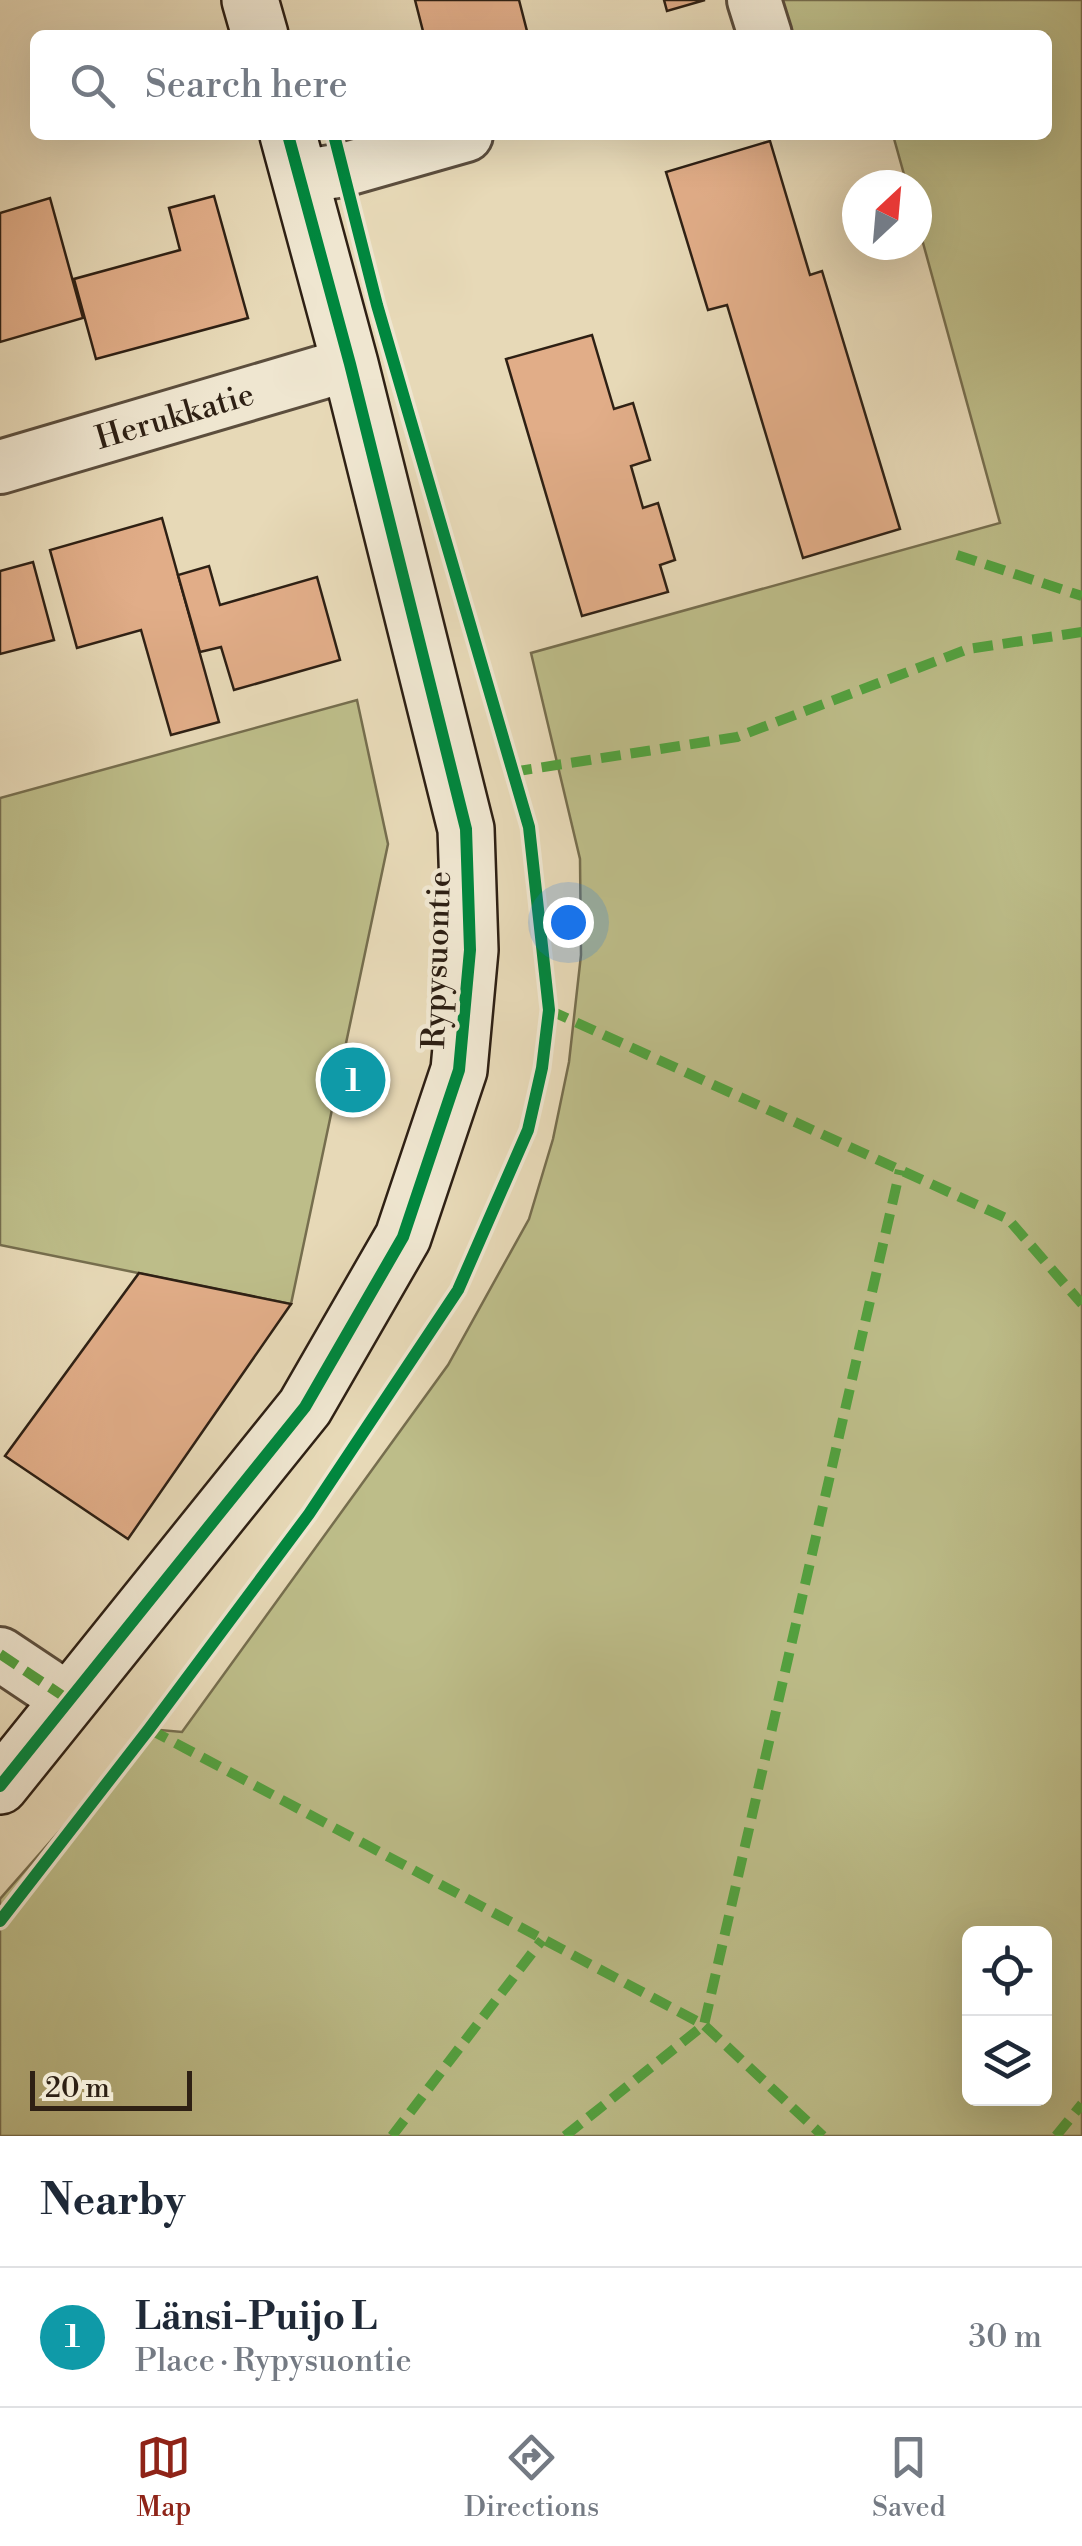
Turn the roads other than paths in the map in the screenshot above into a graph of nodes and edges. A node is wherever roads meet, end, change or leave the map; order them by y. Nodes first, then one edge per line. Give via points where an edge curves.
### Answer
1 (250, 0) edge
2 (754, 0) edge
3 (259, 30) edge
4 (763, 30) edge
5 (449, 140) edge
6 (294, 156) edge
7 (350, 364) junction
8 (0, 467) edge
9 (0, 1654) edge
10 (69, 1700) junction
11 (0, 1786) edge

1 - 3 street
2 - 4 street
5 - 6 street via 344,170
6 - 7 street, Rypysuontie
7 - 8 street, Herukkatie
7 - 10 street, Rypysuontie via 466,830 470,950 459,1070 403,1237 305,1407
9 - 10 street
10 - 11 street, Rypysuontie

